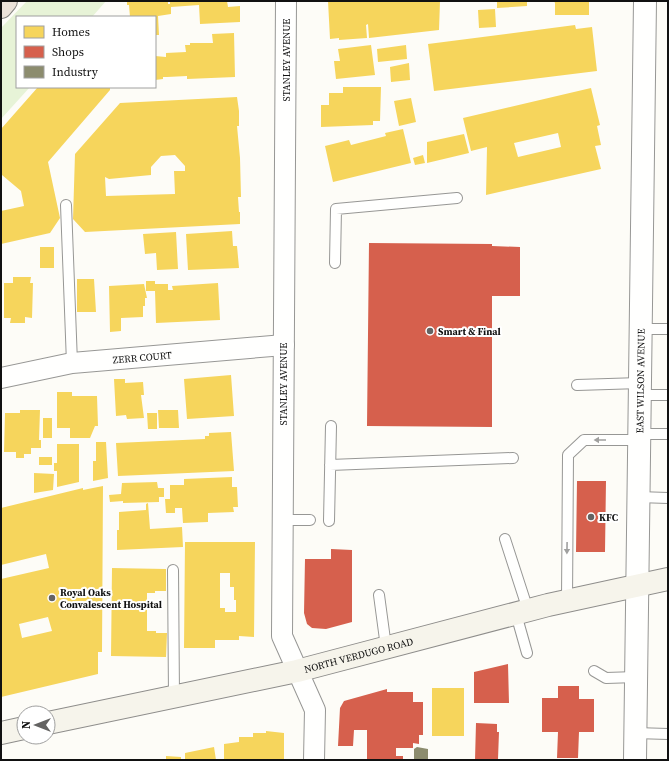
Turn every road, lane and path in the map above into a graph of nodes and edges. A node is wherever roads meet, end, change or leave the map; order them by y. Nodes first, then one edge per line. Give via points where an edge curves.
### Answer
1 (6, 1) edge
2 (286, 1) edge
3 (644, 1) edge
4 (1, 7) edge
5 (457, 198) dead end
6 (66, 205) dead end
7 (335, 263) dead end
8 (640, 328) junction
9 (668, 329) edge
10 (284, 345) junction
11 (72, 363) junction
12 (1, 378) edge
13 (577, 385) dead end
14 (640, 389) junction
15 (668, 396) edge
16 (331, 426) dead end
17 (668, 434) edge
18 (639, 437) junction
19 (513, 458) dead end
20 (330, 464) junction
21 (638, 497) junction
22 (668, 498) edge
23 (282, 520) junction
24 (310, 520) dead end
25 (329, 521) dead end
26 (505, 539) dead end
27 (173, 570) dead end
28 (668, 579) edge
29 (636, 586) junction
30 (379, 595) dead end
31 (566, 601) junction
32 (522, 612) junction
33 (386, 647) junction
34 (527, 653) dead end
35 (297, 671) junction
36 (594, 671) dead end
37 (636, 677) junction
38 (174, 697) junction
39 (56, 721) edge
40 (16, 730) edge
41 (1, 733) edge
42 (635, 733) junction
43 (668, 734) edge
44 (314, 760) edge
45 (635, 760) edge

1 - 4 highway
2 - 10 street, STANLEY AVENUE
3 - 8 street, EAST WILSON AVENUE
5 - 7 lane via 336,209
6 - 11 lane
8 - 9 lane
8 - 14 street, EAST WILSON AVENUE
10 - 11 street, ZERR COURT
10 - 23 street, STANLEY AVENUE
11 - 12 street, ZERR COURT
13 - 14 lane
14 - 15 lane
14 - 18 street, EAST WILSON AVENUE
16 - 20 lane
17 - 18 lane
18 - 21 street, EAST WILSON AVENUE
18 -> 31 lane via 584,440 568,455
19 - 20 lane
20 - 25 lane
21 - 22 lane
21 - 29 street, EAST WILSON AVENUE via 639,554
23 - 24 lane
23 - 35 street, STANLEY AVENUE via 282,636
26 - 32 lane
27 - 38 lane
28 - 29 main road, NORTH VERDUGO ROAD
29 - 31 main road, NORTH VERDUGO ROAD
29 - 37 street, EAST WILSON AVENUE
30 - 33 lane
31 - 32 main road, NORTH VERDUGO ROAD
32 - 33 main road, NORTH VERDUGO ROAD
32 - 34 lane
33 - 35 main road, NORTH VERDUGO ROAD
35 - 38 main road, NORTH VERDUGO ROAD
35 - 44 street, STANLEY AVENUE via 315,710
36 - 37 lane via 606,678
37 - 42 street, EAST WILSON AVENUE
38 - 39 main road, NORTH VERDUGO ROAD
40 - 41 main road
42 - 43 lane
42 - 45 street, EAST WILSON AVENUE

